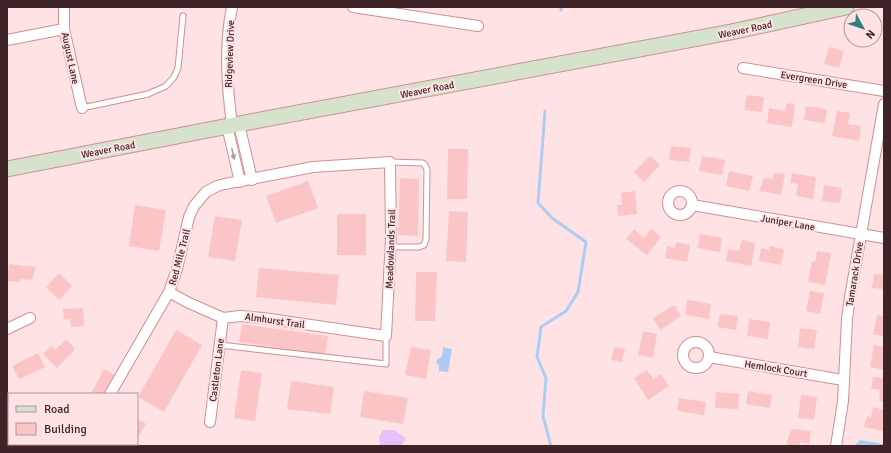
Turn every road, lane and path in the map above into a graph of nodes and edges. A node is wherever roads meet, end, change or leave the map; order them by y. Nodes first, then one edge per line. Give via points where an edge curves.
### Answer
1 (64, 7) edge
2 (232, 7) edge
3 (353, 7) edge
4 (846, 7) edge
5 (183, 16) dead end
6 (478, 26) dead end
7 (64, 29) junction
8 (7, 40) edge
9 (744, 68) dead end
10 (884, 91) edge
11 (884, 104) edge
12 (82, 108) joint
13 (233, 125) junction
14 (390, 162) junction
15 (7, 169) edge
16 (252, 180) junction
17 (240, 182) junction
18 (692, 205) dead end
19 (860, 234) junction
20 (884, 238) edge
21 (391, 248) junction
22 (169, 292) junction
23 (30, 318) dead end
24 (223, 318) junction
25 (7, 329) edge
26 (386, 336) junction
27 (220, 345) junction
28 (709, 357) dead end
29 (843, 380) junction
30 (111, 393) edge
31 (210, 422) dead end
32 (836, 446) edge

1 - 7 street, August Lane
2 - 13 street, Ridgeview Drive via 226,70
3 - 6 street
4 - 13 main road, Weaver Road via 715,35
5 - 12 lane via 178,68 166,86 148,94
7 - 8 street
7 - 12 street, August Lane
9 - 10 street, Evergreen Drive
11 - 19 street, Tamarack Drive
13 - 15 main road, Weaver Road
13 - 16 street
13 -> 17 street
14 - 16 street, Red Mile Trail via 313,167
14 - 21 street, Meadowlands Trail
14 - 21 lane via 423,163 427,170 424,245
16 - 17 street, Red Mile Trail
17 - 22 street, Red Mile Trail via 217,186 206,192 194,206
18 - 19 street, Juniper Lane
19 - 20 street, Juniper Lane
19 - 29 street, Tamarack Drive via 847,319
21 - 26 street, Meadowlands Trail
22 - 24 street, Almhurst Trail
22 - 30 street, Red Mile Trail
23 - 25 street
24 - 26 street, Almhurst Trail via 263,318
24 - 27 street, Castleton Lane
26 - 27 lane via 386,364
27 - 31 street, Castleton Lane
28 - 29 street, Hemlock Court
29 - 32 street, Tamarack Drive via 843,401

